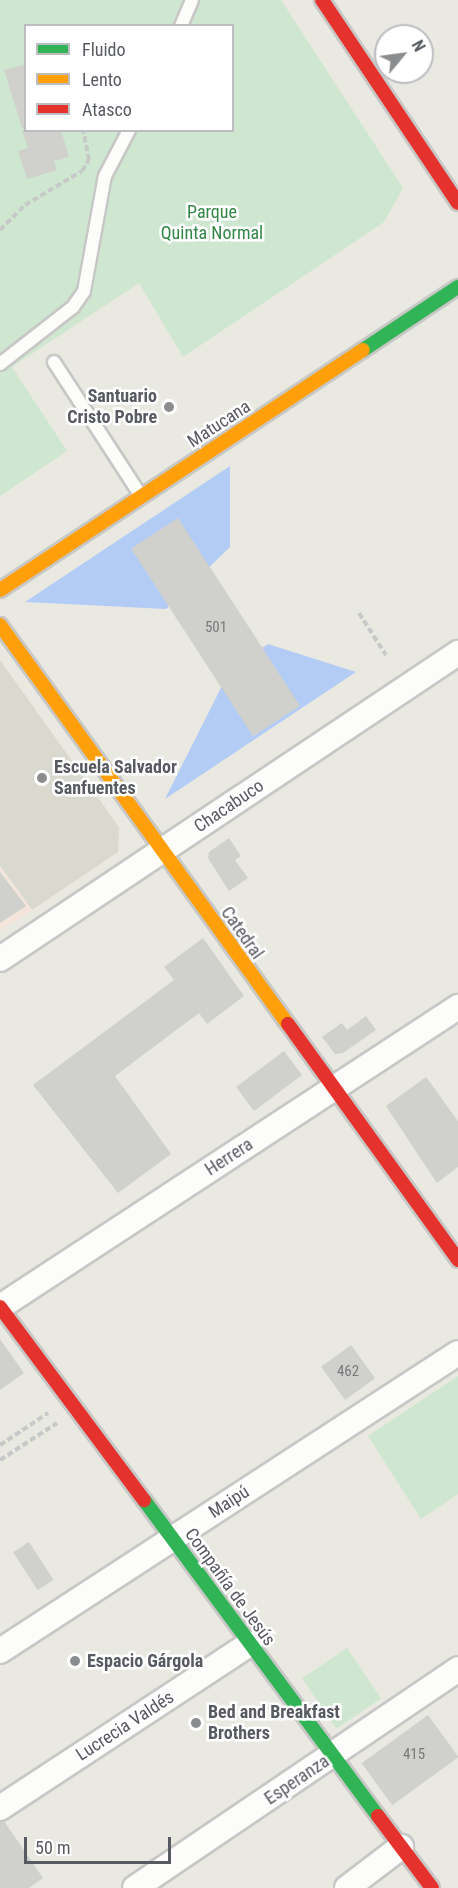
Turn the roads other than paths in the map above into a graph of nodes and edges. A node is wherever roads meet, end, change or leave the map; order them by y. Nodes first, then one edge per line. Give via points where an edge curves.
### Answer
1 (192, 0) edge
2 (322, 0) edge
3 (182, 24) edge
4 (128, 132) edge
5 (431, 163) junction
6 (453, 170) dead end
7 (458, 203) edge
8 (458, 287) edge
9 (54, 362) dead end
10 (0, 364) edge
11 (141, 497) junction
12 (0, 590) edge
13 (0, 625) edge
14 (458, 653) edge
15 (162, 851) junction
16 (0, 959) edge
17 (458, 1007) edge
18 (331, 1090) junction
19 (458, 1260) edge
20 (0, 1307) edge
21 (458, 1353) edge
22 (172, 1539) junction
23 (250, 1644) junction
24 (0, 1651) edge
25 (458, 1669) edge
26 (333, 1756) junction
27 (0, 1808) edge
28 (401, 1847) junction
29 (135, 1888) edge
30 (347, 1888) edge
31 (432, 1888) edge

1 - 3 lane
2 - 5 main road
4 - 10 lane via 105,176 84,291 73,307
5 - 6 lane
5 - 7 main road
8 - 11 main road, Matucana
9 - 11 lane
11 - 12 main road, Matucana
13 - 15 main road, Catedral
14 - 15 street, Chacabuco
15 - 16 street, Chacabuco
15 - 18 main road, Catedral
17 - 18 street, Herrera
18 - 19 main road, Catedral
18 - 20 street, Herrera
20 - 22 main road, Compañía de Jesús
21 - 22 street, Maipú
22 - 23 main road, Compañía de Jesús
22 - 24 street, Maipú
23 - 26 main road, Compañía de Jesús
23 - 27 street, Lucrecia Valdés
25 - 26 street, Esperanza
26 - 28 main road, Compañía de Jesús
26 - 29 street, Esperanza
28 - 30 street
28 - 31 main road, Compañía de Jesús

